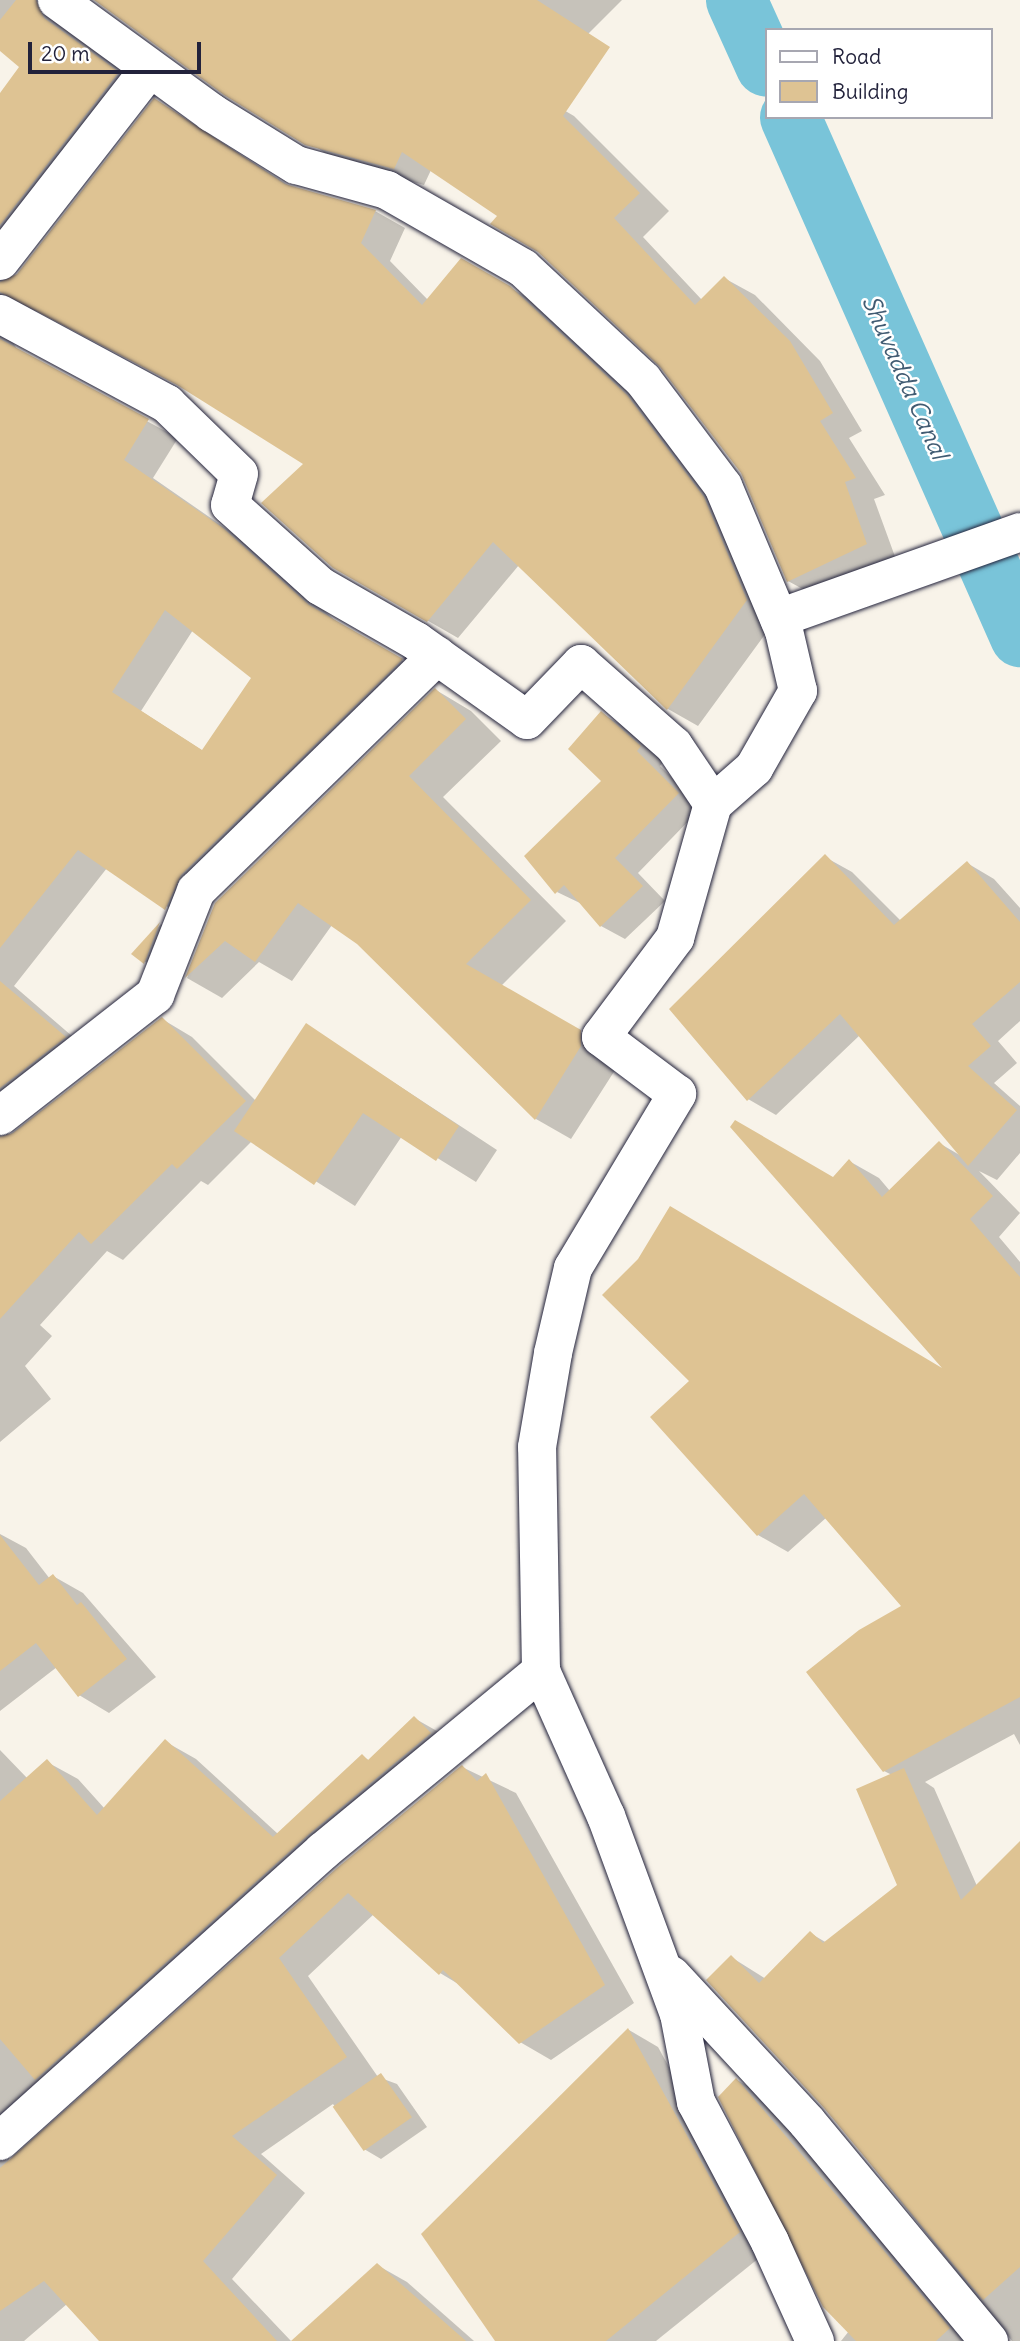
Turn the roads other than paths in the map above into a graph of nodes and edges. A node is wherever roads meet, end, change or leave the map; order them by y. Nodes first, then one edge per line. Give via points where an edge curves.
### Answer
1 (57, 0) edge
2 (150, 68) junction
3 (0, 261) edge
4 (0, 313) edge
5 (1020, 532) edge
6 (779, 618) junction
7 (437, 656) junction
8 (713, 804) junction
9 (0, 1116) edge
10 (541, 1671) junction
11 (656, 1957) junction
12 (0, 2141) edge
13 (815, 2341) edge
14 (989, 2341) edge

1 - 2 street
2 - 3 street
2 - 6 street via 296,165 387,190 523,268 643,380 723,486
4 - 7 street via 167,404 239,474 230,505 320,586
5 - 6 street
6 - 8 street via 798,691 754,768
7 - 8 street via 527,720 581,664 674,746
7 - 9 street via 196,891 155,995
8 - 10 street via 675,938 601,1038 677,1094 573,1268 552,1353 537,1447
10 - 11 street via 606,1816
10 - 12 street via 323,1851
11 - 13 street via 679,2014 696,2102 770,2242
11 - 14 street via 807,2122

